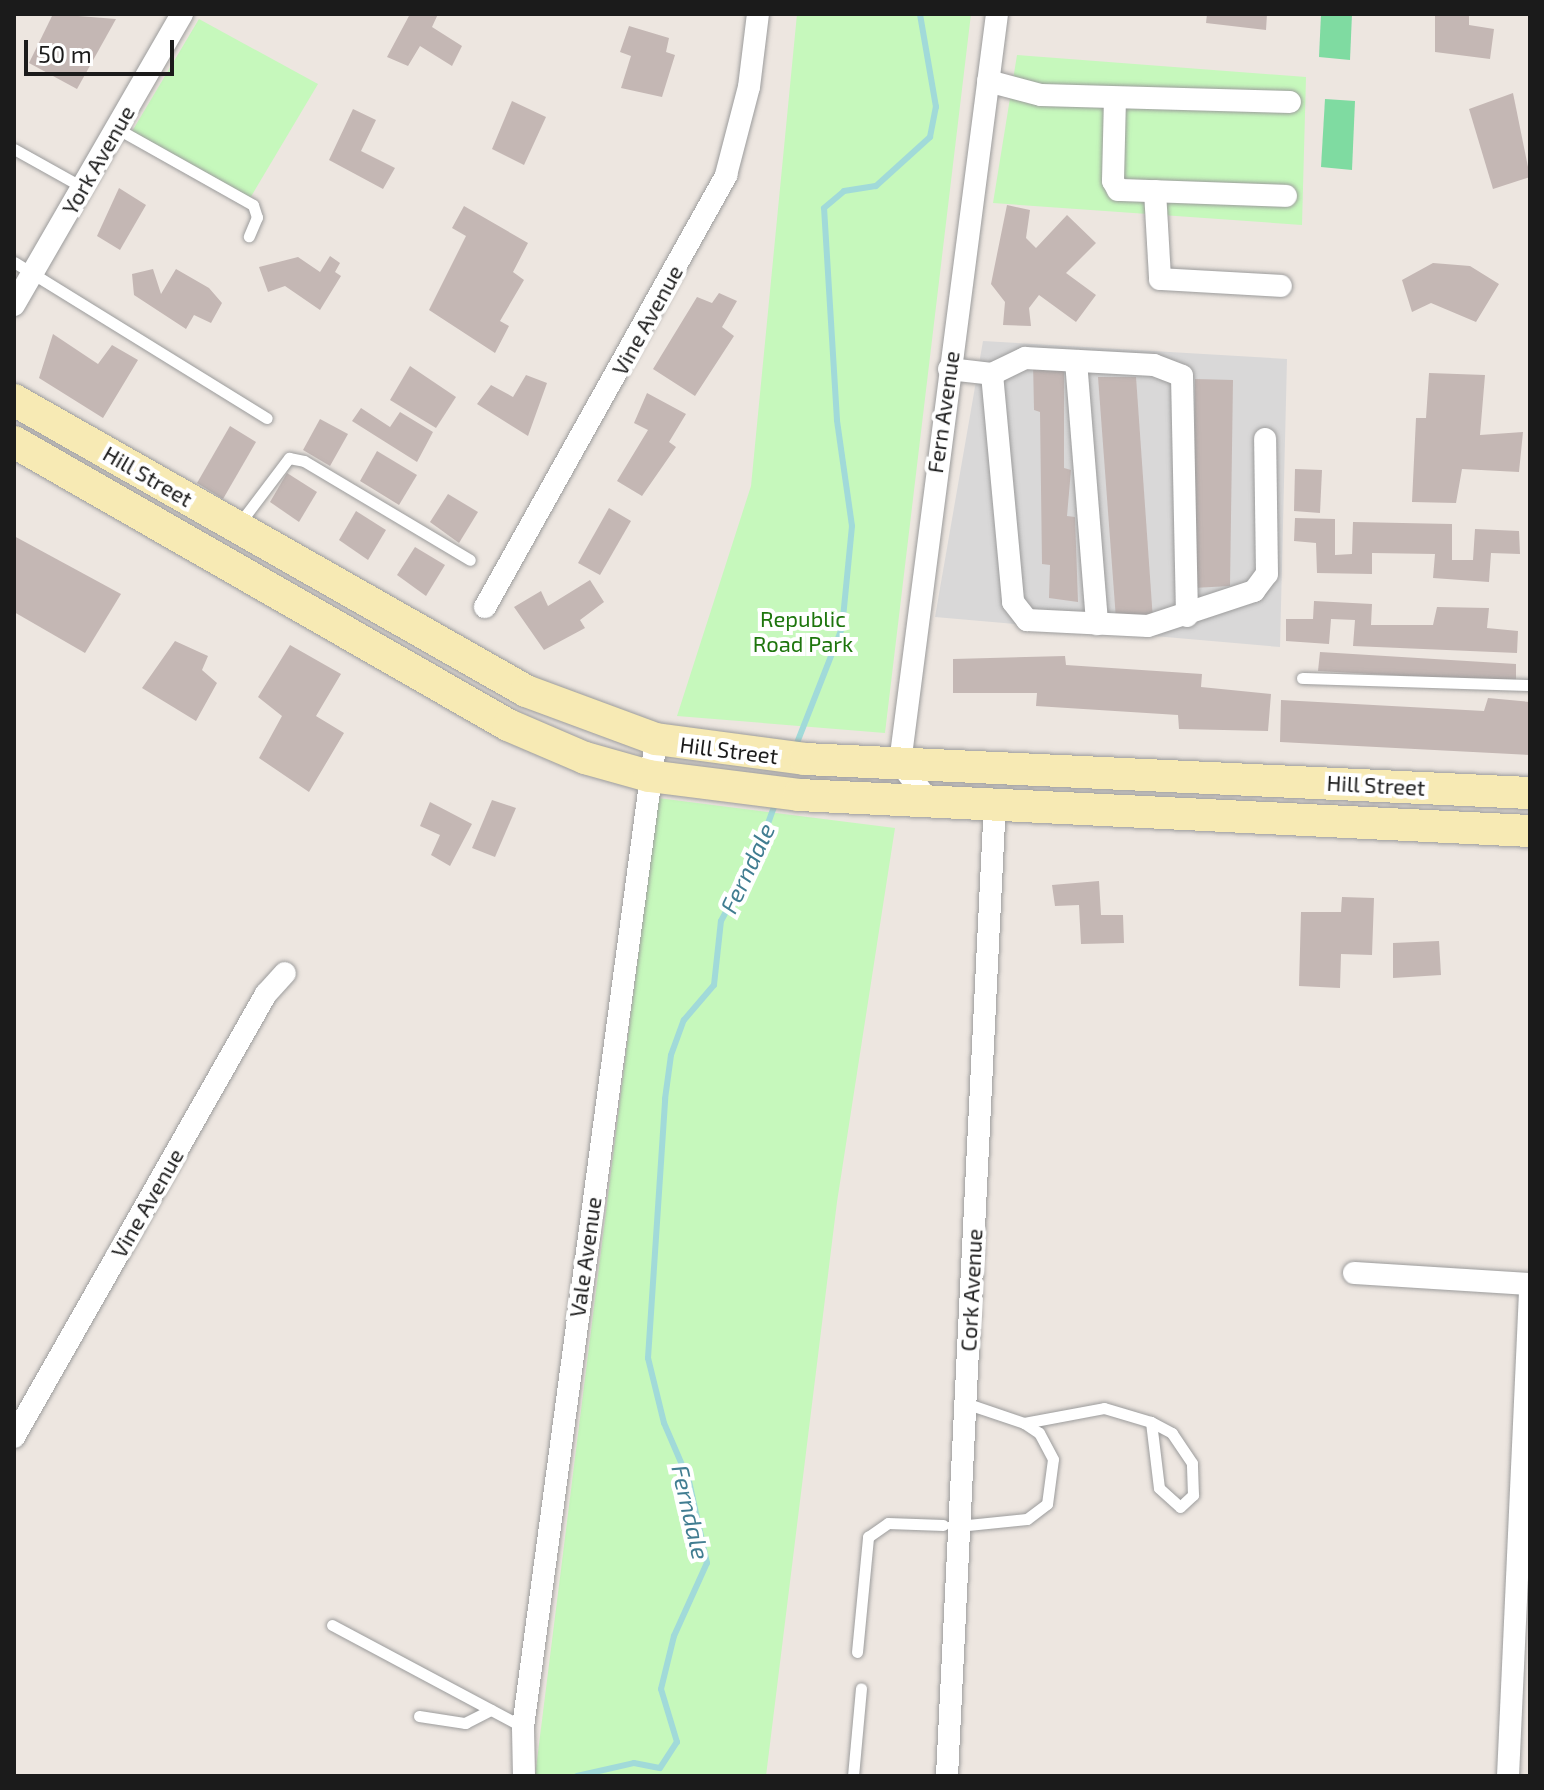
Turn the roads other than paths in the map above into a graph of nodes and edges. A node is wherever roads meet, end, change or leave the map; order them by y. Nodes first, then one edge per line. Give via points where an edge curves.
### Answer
1 (182, 14) edge
2 (758, 14) edge
3 (997, 14) edge
4 (988, 81) junction
5 (1115, 98) junction
6 (1290, 102) dead end
7 (116, 128) junction
8 (14, 149) edge
9 (82, 187) junction
10 (1155, 191) junction
11 (1286, 196) dead end
12 (249, 236) dead end
13 (24, 267) edge
14 (1281, 286) dead end
15 (14, 305) edge
16 (1076, 361) junction
17 (949, 369) junction
18 (992, 374) junction
19 (14, 400) edge
20 (267, 418) dead end
21 (1265, 439) dead end
22 (14, 442) edge
23 (237, 527) junction
24 (470, 560) dead end
25 (485, 607) dead end
26 (1187, 616) junction
27 (1097, 624) junction
28 (1302, 678) dead end
29 (1530, 685) edge
30 (656, 739) junction
31 (900, 763) junction
32 (649, 776) junction
33 (1530, 793) edge
34 (928, 800) junction
35 (995, 803) junction
36 (1530, 831) edge
37 (285, 973) dead end
38 (1354, 1273) dead end
39 (1530, 1284) edge
40 (1530, 1293) edge
41 (965, 1403) junction
42 (1151, 1422) junction
43 (1024, 1423) junction
44 (14, 1437) edge
45 (950, 1526) junction
46 (332, 1625) dead end
47 (857, 1652) dead end
48 (861, 1688) dead end
49 (491, 1710) junction
50 (419, 1716) dead end
51 (523, 1727) junction
52 (524, 1776) edge
53 (853, 1776) edge
54 (947, 1776) edge
55 (1508, 1776) edge

1 - 7 street, York Avenue
2 - 25 street, Vine Avenue via 749,87 726,175
3 - 4 street, Fern Avenue
4 - 5 street via 1041,95
4 - 17 street, Fern Avenue
5 - 6 street
5 - 10 street via 1115,187
7 - 9 street, York Avenue
7 - 12 lane via 253,205 257,217
8 - 9 lane
9 - 13 street, York Avenue
10 - 11 street
10 - 14 street via 1160,279
13 - 15 street, York Avenue
13 - 20 lane
16 - 18 street via 1012,360
16 - 26 street via 1154,365 1182,376
16 - 27 street
17 - 18 street
17 - 31 street, Fern Avenue
18 - 27 street via 1015,611 1027,620
19 - 23 main road, Hill Street
21 - 26 street via 1263,583
22 - 32 main road, Hill Street via 508,725
23 - 24 lane via 289,458 304,461
23 - 30 main road, Hill Street via 526,691
26 - 27 street via 1148,626
28 - 29 lane
30 - 31 main road, Hill Street via 740,753
30 - 32 street, Vale Avenue
31 - 33 main road, Hill Street
31 - 34 street
32 - 34 main road, Hill Street via 737,790
32 - 51 street, Vale Avenue
34 - 35 main road, Hill Street
35 - 36 main road, Hill Street
35 - 41 street, Cork Avenue
37 - 44 street, Vine Avenue via 266,994
38 - 39 street
40 - 55 street
41 - 43 lane
41 - 45 street, Cork Avenue
42 - 42 lane via 1172,1433 1192,1463 1193,1495 1180,1507 1159,1488
42 - 43 lane via 1104,1408
43 - 45 lane via 1039,1433 1053,1459 1047,1504 1027,1519
45 - 47 lane via 888,1523 868,1537
45 - 54 street, Cork Avenue
46 - 49 lane
48 - 53 lane
49 - 50 lane via 465,1723
49 - 51 lane
51 - 52 street, Vale Avenue

